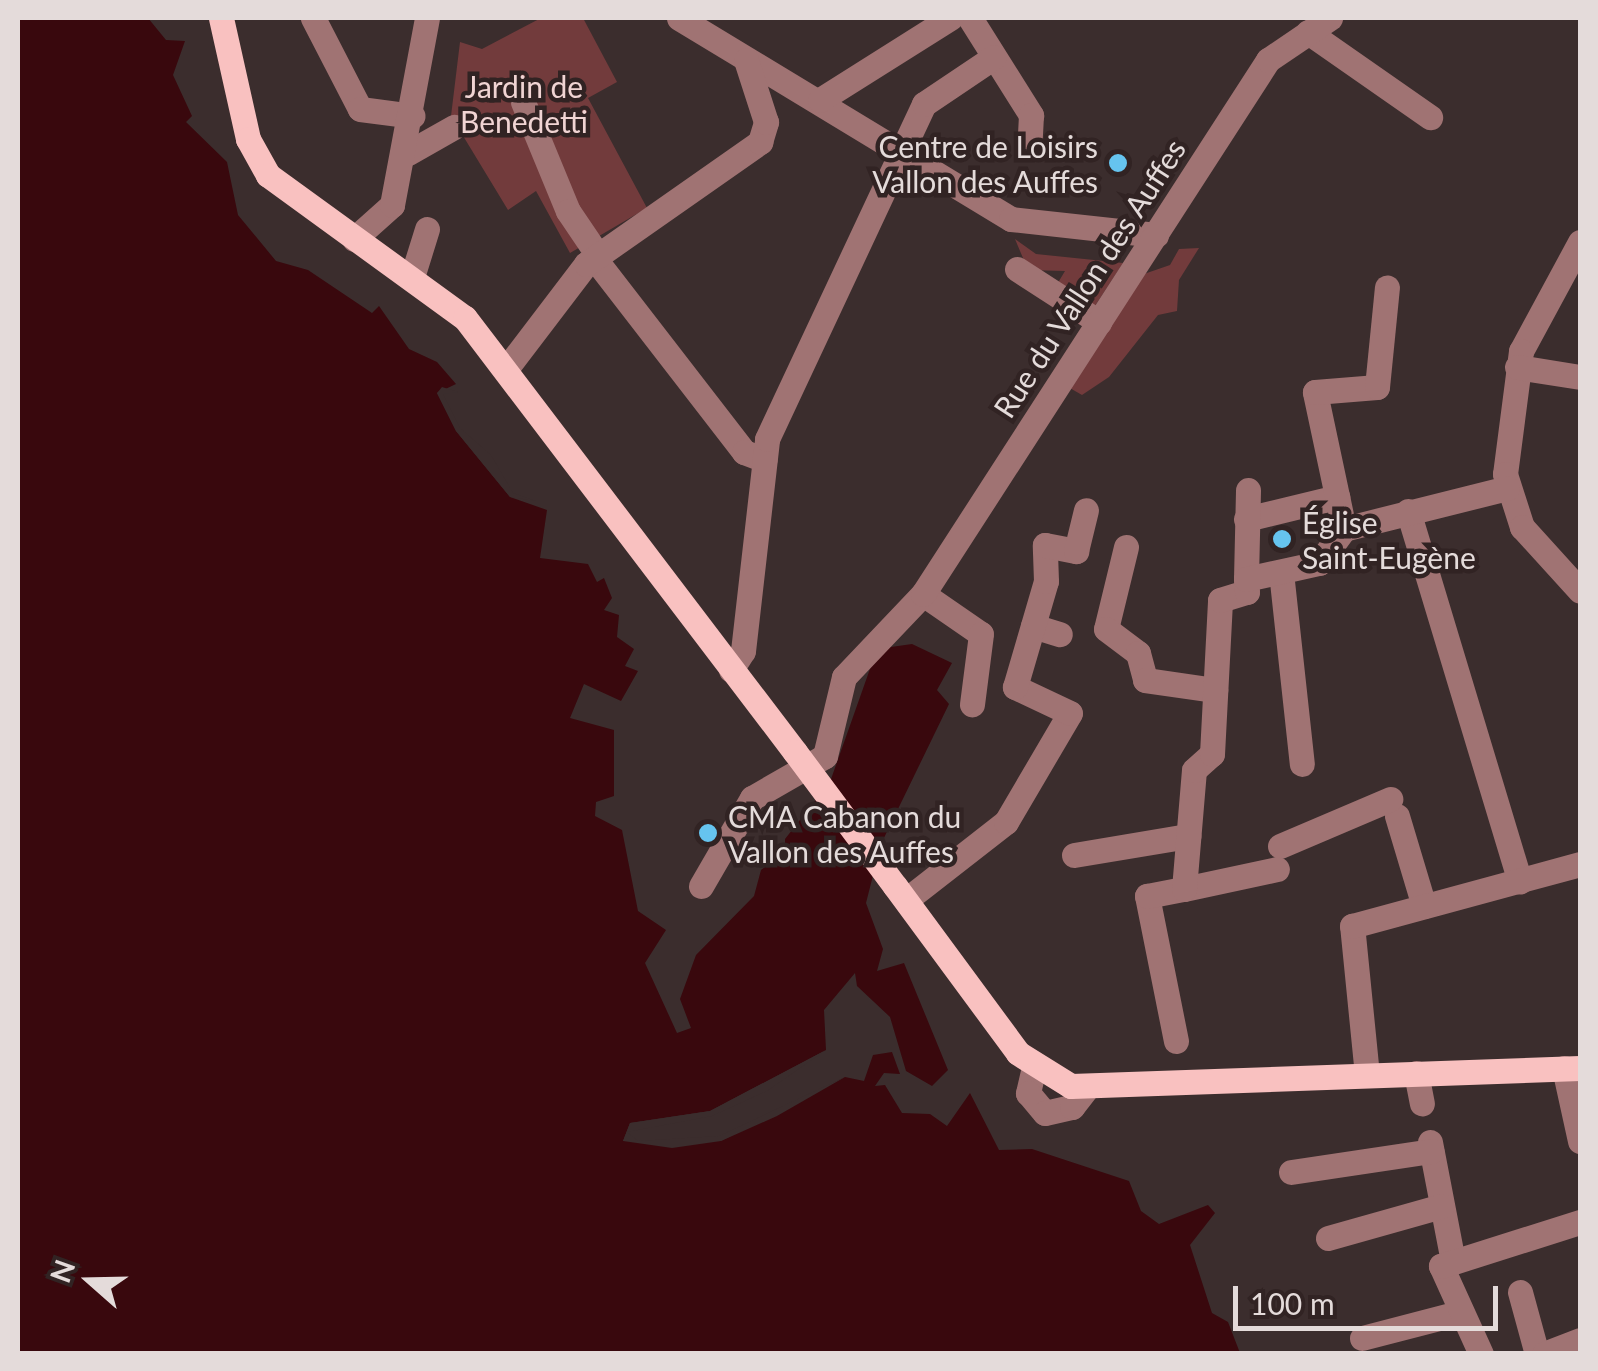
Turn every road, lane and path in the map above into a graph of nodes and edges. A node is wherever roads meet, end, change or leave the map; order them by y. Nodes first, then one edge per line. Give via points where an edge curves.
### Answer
1 (221, 18) edge
2 (313, 18) edge
3 (427, 18) edge
4 (678, 18) edge
5 (950, 18) edge
6 (970, 18) edge
7 (1312, 24) edge
8 (994, 56) junction
9 (746, 60) junction
10 (820, 100) junction
11 (523, 102) dead end
12 (413, 116) junction
13 (1430, 117) dead end
14 (454, 127) dead end
15 (1030, 137) dead end
16 (408, 153) junction
17 (903, 154) junction
18 (427, 229) dead end
19 (1156, 235) junction
20 (354, 239) junction
21 (1580, 242) edge
22 (597, 258) junction
23 (1017, 269) dead end
24 (413, 274) junction
25 (1387, 287) dead end
26 (1100, 322) junction
27 (1516, 367) junction
28 (506, 369) junction
29 (1580, 377) edge
30 (765, 460) junction
31 (1506, 488) junction
32 (1248, 490) dead end
33 (1336, 497) junction
34 (1086, 510) dead end
35 (1408, 511) junction
36 (1246, 520) junction
37 (1344, 529) junction
38 (1126, 547) dead end
39 (1281, 572) junction
40 (1246, 579) junction
41 (1580, 592) edge
42 (924, 594) junction
43 (1033, 626) junction
44 (1060, 634) dead end
45 (731, 670) junction
46 (1215, 690) junction
47 (972, 704) dead end
48 (1302, 764) dead end
49 (1188, 836) junction
50 (1074, 856) dead end
51 (1580, 864) edge
52 (1520, 882) junction
53 (701, 886) dead end
54 (1184, 889) junction
55 (900, 893) junction
56 (1424, 906) junction
57 (1176, 1041) dead end
58 (1572, 1068) edge
59 (1416, 1073) junction
60 (1367, 1075) junction
61 (1422, 1103) dead end
62 (1580, 1141) edge
63 (1291, 1172) dead end
64 (1442, 1206) junction
65 (1580, 1222) edge
66 (1328, 1238) dead end
67 (1453, 1262) junction
68 (1520, 1292) dead end
69 (1459, 1313) junction
70 (1362, 1338) dead end
71 (1580, 1340) edge
72 (1481, 1354) edge
73 (1541, 1354) edge

1 - 20 main road via 257,158 290,200
2 - 12 street via 360,109
3 - 12 street
4 - 9 street
5 - 10 street
6 - 8 street
7 - 13 street
7 - 19 street, Rue du Vallon des Auffes via 1268,60
8 - 15 street via 1031,115
8 - 17 street via 924,104
9 - 10 street
9 - 22 street via 766,122 760,142
10 - 17 street
11 - 22 street via 568,211
12 - 16 street
14 - 16 street
16 - 20 street via 392,205
17 - 19 street via 1026,224
17 - 30 street
18 - 24 street
19 - 26 street, Rue du Vallon des Auffes
20 - 24 main road
21 - 27 street
22 - 28 street
22 - 30 street via 744,452
23 - 26 street
24 - 28 main road
25 - 33 street via 1377,387 1315,392
26 - 42 street, Rue du Vallon des Auffes
27 - 29 street
27 - 31 street
28 - 45 main road
30 - 45 street via 743,651
31 - 35 street
31 - 41 street via 1522,527
32 - 36 street
33 - 36 street
33 - 37 street
34 - 43 street via 1076,551 1045,545
35 - 37 street
35 - 52 street
36 - 40 street
37 - 39 street via 1318,563
38 - 46 street via 1106,629 1138,653 1145,680
39 - 40 street
39 - 48 street
40 - 46 street via 1246,592 1220,600
42 - 47 street via 981,634
42 - 53 street, Rue du Vallon des Auffes via 844,678 825,756 752,798
43 - 44 street
43 - 55 street via 1015,687 1070,714 1006,822
45 - 55 main road, bridge
46 - 49 street via 1212,754 1194,770
49 - 50 street
49 - 54 street
51 - 52 street
52 - 56 street
54 - 56 street via 1393,808
54 - 57 street via 1147,896
55 - 60 main road via 1034,1067 1087,1088
56 - 60 street via 1352,926
58 - 59 main road
58 - 62 street
59 - 60 main road
59 - 61 street
63 - 64 street via 1431,1147
64 - 66 street
64 - 67 street
65 - 67 street
67 - 69 street via 1440,1266
68 - 73 street
69 - 70 street
69 - 72 street
71 - 73 street

